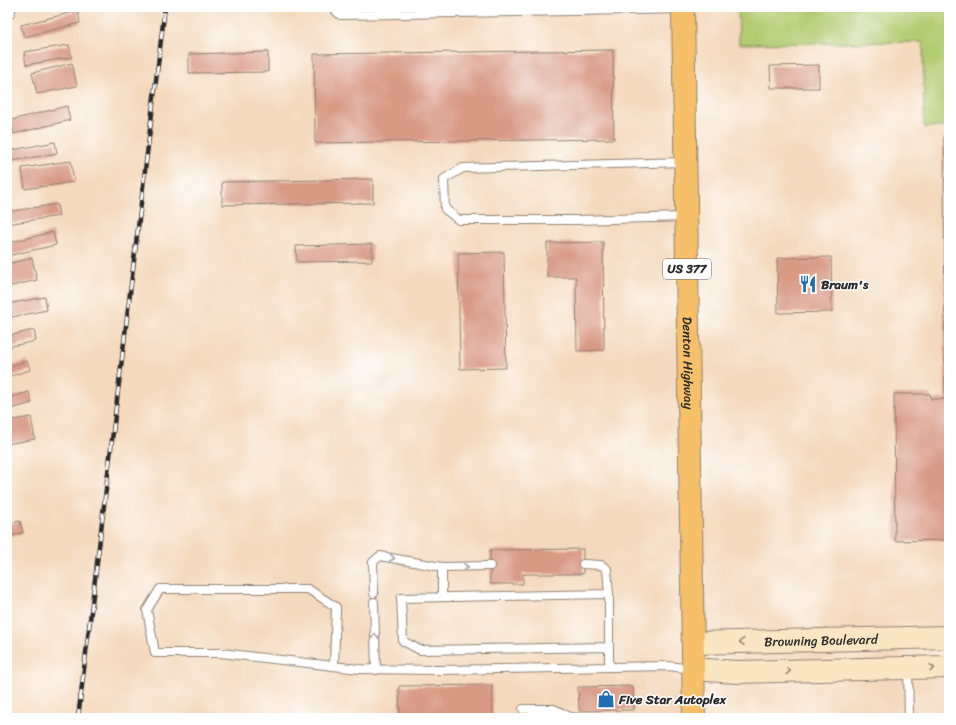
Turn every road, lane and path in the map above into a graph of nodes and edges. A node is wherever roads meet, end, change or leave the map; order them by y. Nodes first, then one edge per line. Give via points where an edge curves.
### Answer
1 (7, 7) edge
2 (332, 7) edge
3 (684, 8) edge
4 (7, 11) edge
5 (686, 162) junction
6 (687, 217) junction
7 (583, 564) dead end
8 (490, 566) dead end
9 (442, 567) junction
10 (374, 593) dead end
11 (609, 594) junction
12 (442, 598) junction
13 (374, 602) dead end
14 (949, 637) edge
15 (907, 638) junction
16 (693, 643) junction
17 (609, 647) junction
18 (334, 666) junction
19 (609, 667) junction
20 (949, 667) edge
21 (908, 668) junction
22 (693, 669) junction
23 (376, 670) junction
24 (523, 709) dead end
25 (581, 718) edge
26 (694, 718) edge
27 (908, 718) edge

1 - 4 street
2 - 3 lane via 340,15
3 - 5 main road, Denton Highway / US 377
5 - 6 main road, Denton Highway / US 377
5 - 6 lane via 463,168 444,180 445,209 459,220
6 - 16 main road, Denton Highway / US 377
7 - 11 lane via 601,565 607,569
9 -> 8 lane
10 -> 9 lane via 373,562 380,556
9 - 12 lane
11 - 12 lane
11 - 17 lane
12 - 17 lane via 401,598 403,641 420,650
23 -> 13 lane
14 - 15 street, Browning Boulevard
15 -> 16 street, Browning Boulevard
15 - 21 street
16 - 22 main road, Denton Highway / US 377
17 - 19 lane
18 - 18 lane via 221,653 155,653 147,610 160,589 308,589 336,607
18 - 23 lane
19 - 22 lane via 668,666
19 - 23 lane
21 -> 20 street
22 -> 21 street via 736,672
21 - 27 lane
22 - 26 main road, Denton Highway / US 377
24 - 25 lane via 554,709 570,718

